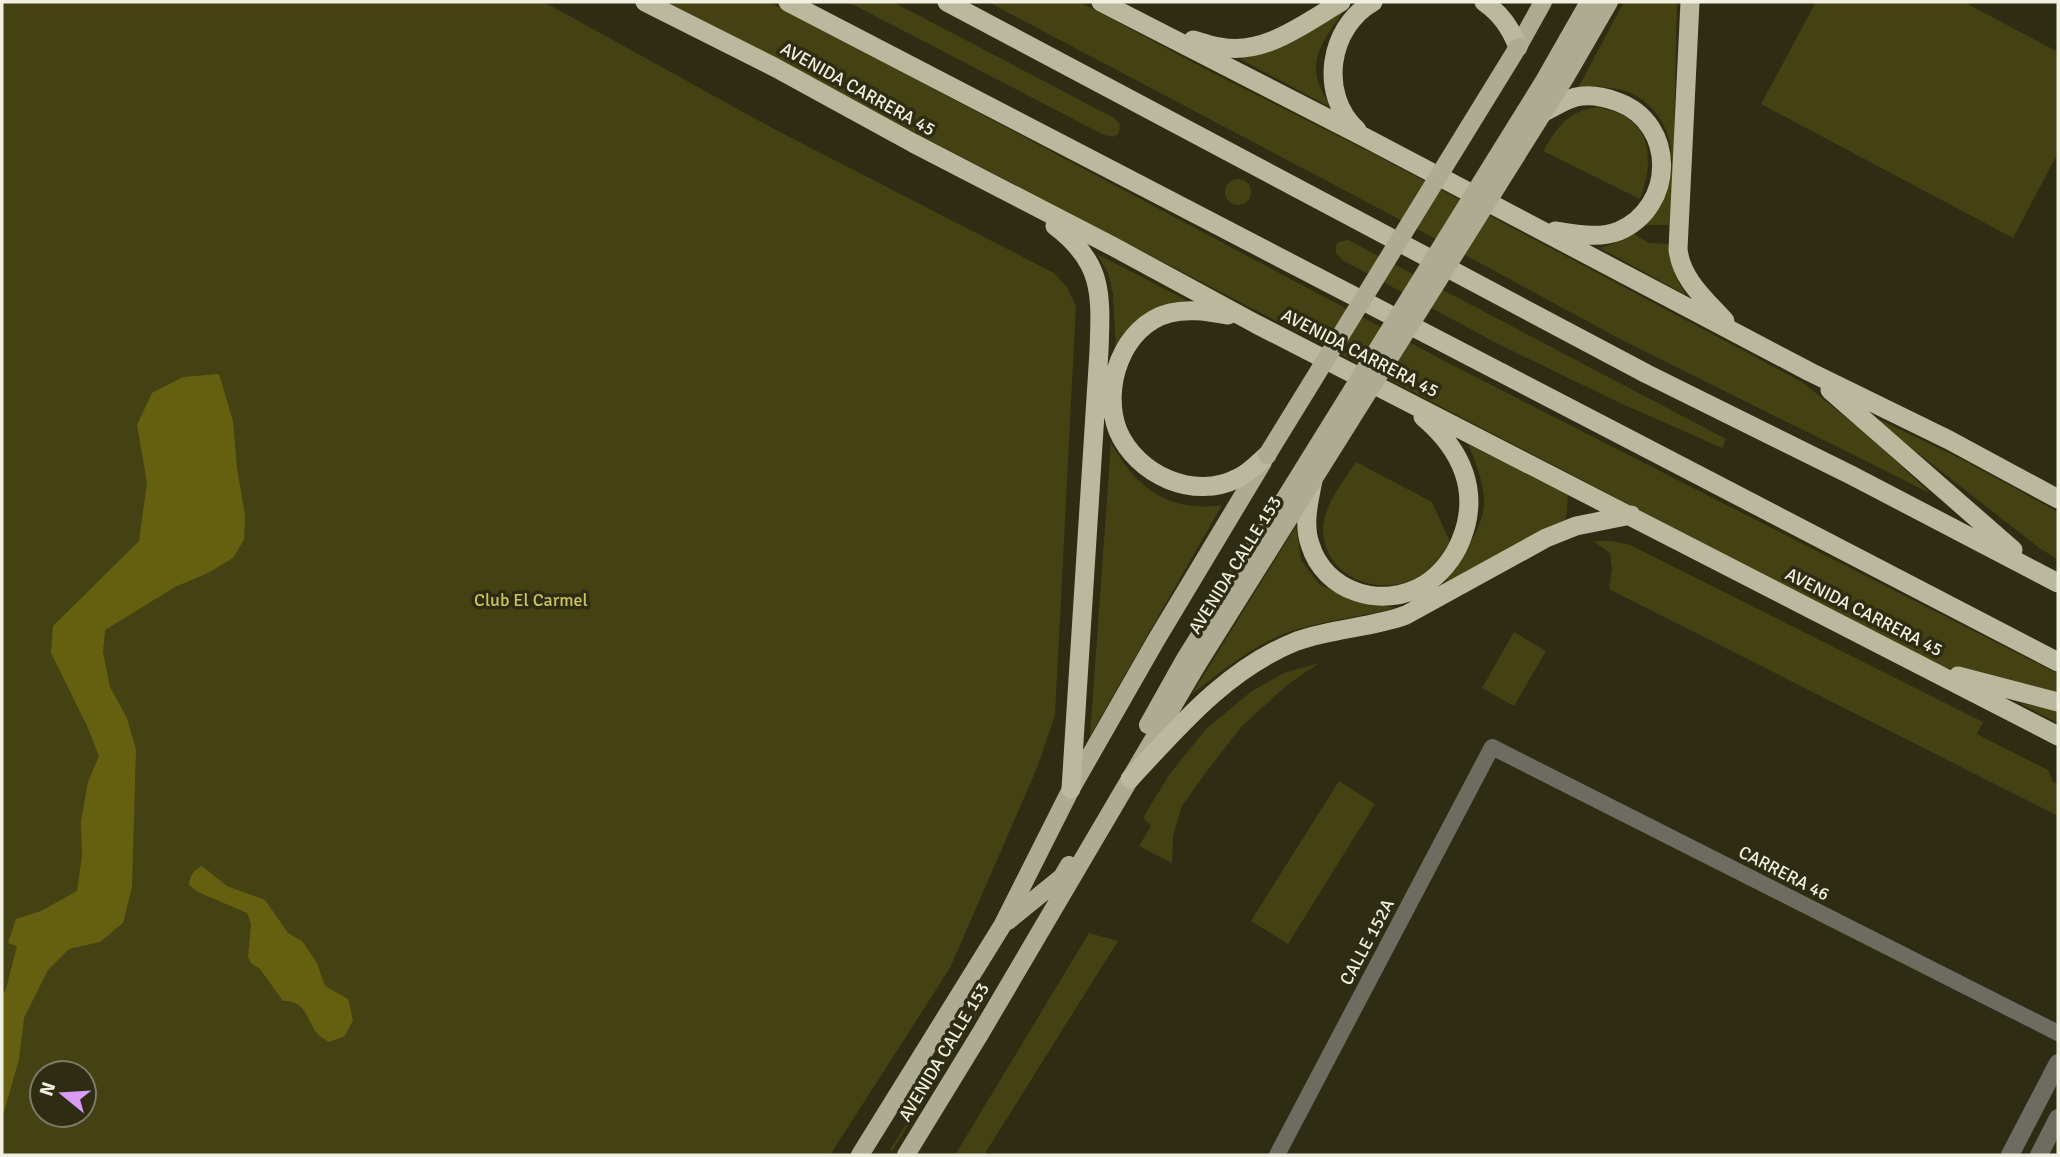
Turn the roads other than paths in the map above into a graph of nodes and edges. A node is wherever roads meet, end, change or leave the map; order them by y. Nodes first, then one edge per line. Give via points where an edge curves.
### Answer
1 (645, 2) edge
2 (788, 2) edge
3 (947, 2) edge
4 (1101, 2) edge
5 (1341, 2) edge
6 (1373, 2) edge
7 (1484, 2) edge
8 (1544, 2) edge
9 (1590, 2) edge
10 (1609, 2) edge
11 (1690, 2) edge
12 (1150, 27) junction
13 (1518, 47) junction
14 (1542, 114) junction
15 (1366, 138) junction
16 (1018, 198) junction
17 (1534, 227) junction
18 (1256, 324) junction
19 (1732, 330) junction
20 (1810, 372) junction
21 (1391, 393) junction
22 (1267, 455) junction
23 (1313, 479) junction
24 (2058, 499) edge
25 (1631, 515) junction
26 (2037, 572) junction
27 (2058, 583) edge
28 (1191, 662) junction
29 (2058, 662) edge
30 (1923, 667) junction
31 (2058, 702) edge
32 (2058, 736) edge
33 (1492, 747) joint
34 (1130, 779) junction
35 (1071, 789) junction
36 (1002, 926) junction
37 (2058, 1033) edge
38 (2058, 1063) edge
39 (2058, 1118) edge
40 (860, 1155) edge
41 (905, 1155) edge
42 (1277, 1155) edge
43 (2010, 1155) edge
44 (2039, 1155) edge

1 - 16 highway, AVENIDA CARRERA 45
2 - 29 highway
3 - 26 highway via 1647,374
4 - 12 highway
5 - 12 highway via 1284,36 1243,48 1220,48
6 - 15 highway via 1352,18 1342,33 1332,68 1340,107
7 - 13 highway via 1505,20
8 - 13 main road, AVENIDA CALLE 153
9 - 28 main road, AVENIDA CALLE 153, bridge
10 - 14 main road, AVENIDA CALLE 153, bridge
11 - 19 highway via 1679,261 1688,279
12 - 15 highway
13 - 22 main road, AVENIDA CALLE 153, bridge
14 - 17 highway via 1576,97 1608,98 1629,106 1647,120 1658,140 1662,163 1649,204 1640,217 1617,232 1582,235
14 - 23 main road, AVENIDA CALLE 153, bridge
15 - 17 highway
16 - 18 highway, AVENIDA CARRERA 45
16 - 35 highway via 1086,255 1100,301
17 - 19 highway
18 - 21 highway, AVENIDA CARRERA 45
18 - 22 highway via 1202,310 1158,318 1143,328 1120,358 1113,384 1113,412 1127,447 1154,473 1170,481 1224,484
19 - 20 highway
20 - 24 highway
20 - 26 highway
21 - 23 highway via 1438,430 1463,468 1469,514 1449,563 1425,584 1397,595 1360,594 1343,588 1317,561 1309,542
21 - 25 highway, AVENIDA CARRERA 45
22 - 35 main road, AVENIDA CALLE 153
23 - 28 main road, AVENIDA CALLE 153, bridge
25 - 30 highway, AVENIDA CARRERA 45
25 - 34 highway via 1576,526 1546,538 1406,615 1330,631 1273,652 1208,698
26 - 27 highway
28 - 34 main road, AVENIDA CALLE 153
28 - 36 main road, AVENIDA CALLE 153 via 1062,877
30 - 31 highway
30 - 32 highway, AVENIDA CARRERA 45
33 - 37 street, CARRERA 46
33 - 42 street, CALLE 152A
34 - 41 main road, AVENIDA CALLE 153
35 - 36 main road, AVENIDA CALLE 153
36 - 40 main road, AVENIDA CALLE 153
38 - 43 street
39 - 44 street

